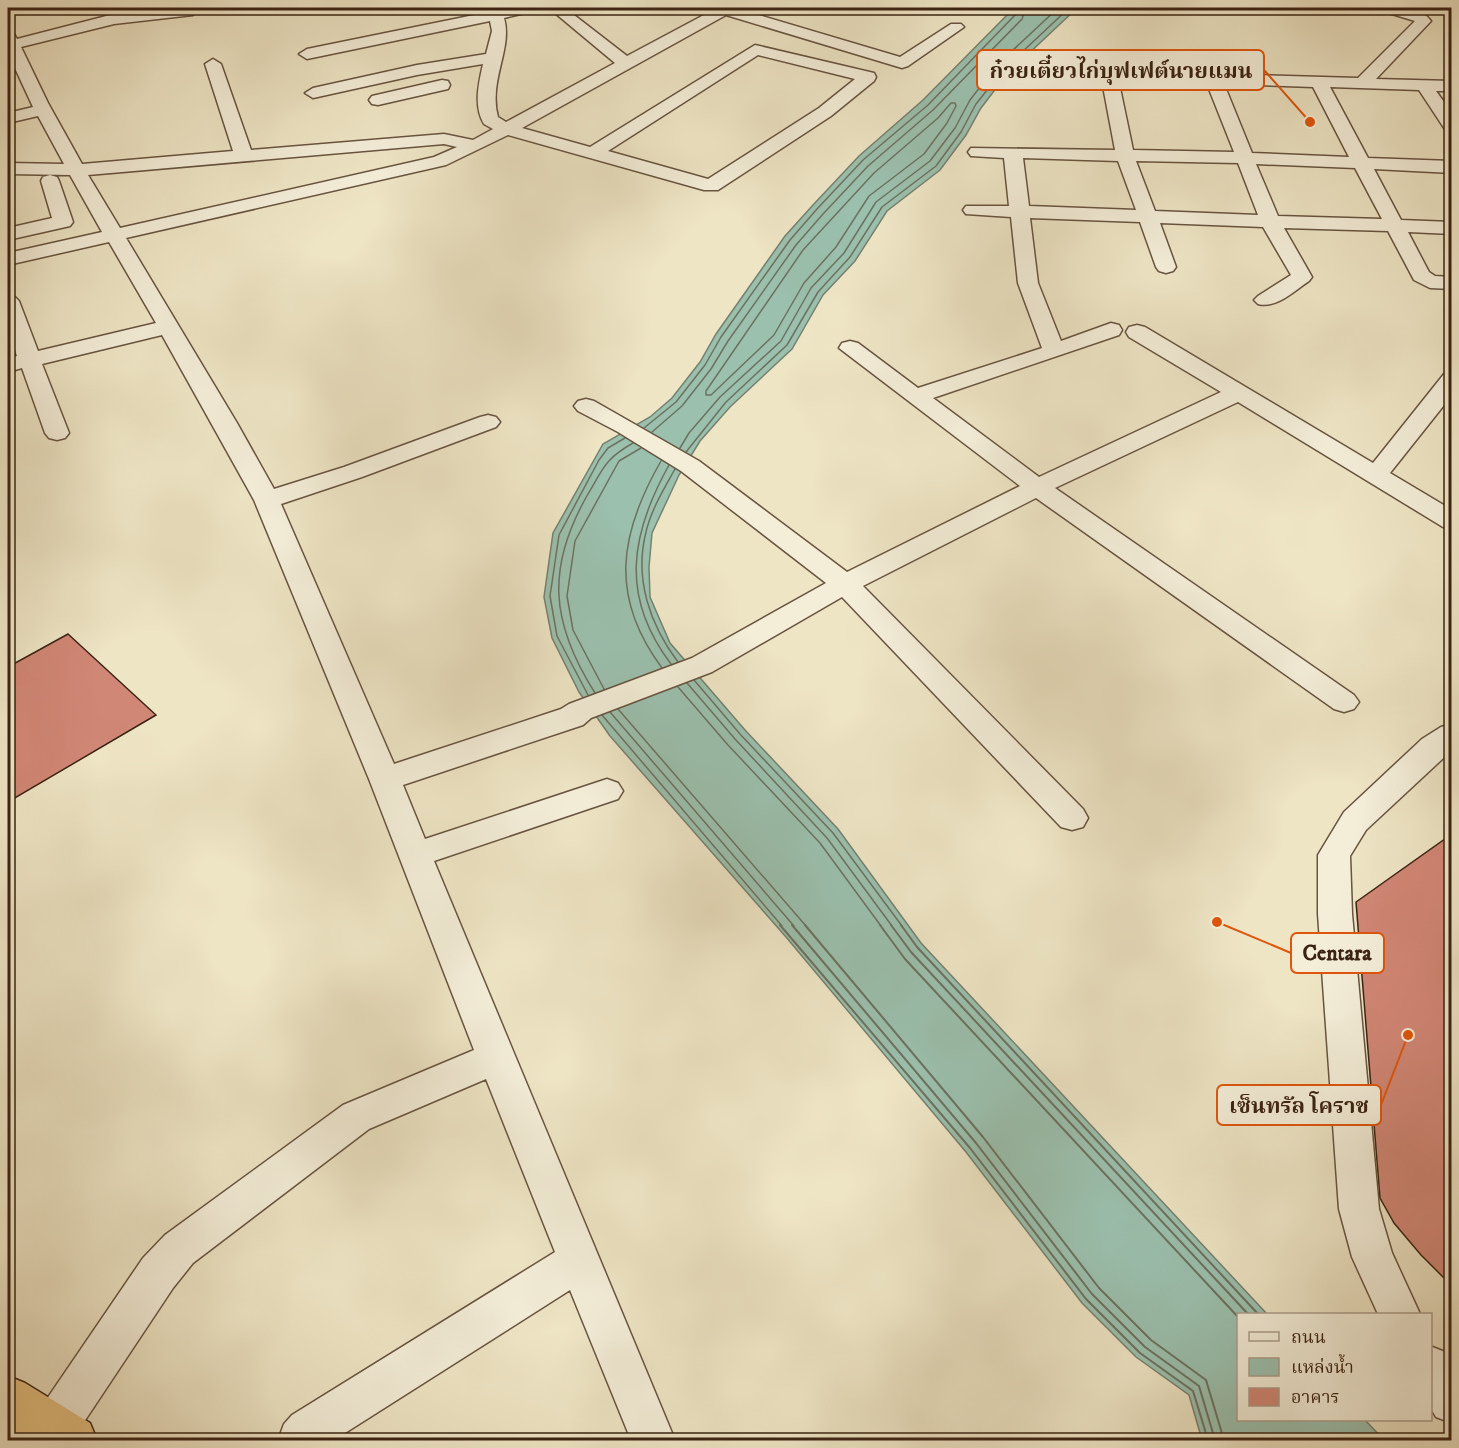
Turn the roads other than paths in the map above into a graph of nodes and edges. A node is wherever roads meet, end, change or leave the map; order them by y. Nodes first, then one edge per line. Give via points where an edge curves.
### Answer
1 (478, 8) edge
2 (529, 8) edge
3 (556, 8) edge
4 (725, 8) edge
5 (1387, 8) edge
6 (188, 12) dead end
7 (121, 13) dead end
8 (496, 16) junction
9 (956, 27) dead end
10 (9, 40) edge
11 (307, 54) dead end
12 (494, 57) junction
13 (1387, 58) junction
14 (1409, 63) dead end
15 (213, 64) dead end
16 (626, 64) junction
17 (17, 77) edge
18 (1213, 78) junction
19 (476, 81) junction
20 (1319, 82) junction
21 (1363, 83) junction
22 (1425, 86) junction
23 (1452, 86) edge
24 (312, 93) dead end
25 (378, 100) dead end
26 (43, 110) junction
27 (8, 118) edge
28 (1452, 127) edge
29 (507, 129) junction
30 (475, 146) junction
31 (977, 152) dead end
32 (592, 153) junction
33 (1013, 153) junction
34 (1125, 155) junction
35 (244, 157) junction
36 (1245, 158) junction
37 (1360, 163) junction
38 (1452, 167) edge
39 (8, 169) edge
40 (63, 176) junction
41 (973, 210) dead end
42 (1020, 213) junction
43 (1147, 218) junction
44 (1270, 221) junction
45 (1394, 226) junction
46 (1452, 228) edge
47 (8, 234) edge
48 (115, 234) junction
49 (8, 259) edge
50 (1166, 267) dead end
51 (1452, 283) edge
52 (1265, 300) dead end
53 (8, 301) edge
54 (168, 327) junction
55 (1111, 330) dead end
56 (1137, 332) dead end
57 (850, 348) dead end
58 (1054, 351) junction
59 (30, 359) junction
60 (8, 365) edge
61 (1452, 379) edge
62 (1239, 393) junction
63 (917, 396) junction
64 (586, 406) dead end
65 (488, 422) dead end
66 (57, 433) dead end
67 (1374, 476) junction
68 (1037, 487) junction
69 (267, 500) junction
70 (1452, 521) edge
71 (845, 584) junction
72 (1344, 702) dead end
73 (1452, 735) edge
74 (385, 779) junction
75 (608, 791) dead end
76 (1072, 818) dead end
77 (414, 855) junction
78 (496, 1058) junction
79 (579, 1261) junction
80 (1399, 1313) edge
81 (1432, 1369) edge
82 (8, 1400) edge
83 (1452, 1401) edge
84 (63, 1434) edge
85 (300, 1440) edge
86 (652, 1440) edge

1 - 8 street
2 - 8 street
3 - 16 street
4 - 9 street via 902,63
4 - 16 street
5 - 13 street via 1419,16 1423,21
6 - 10 street via 114,19
7 - 10 street
8 - 11 street
8 - 12 street via 500,31
10 - 17 street
12 - 19 street
12 - 24 street
13 - 14 street
13 - 21 street
15 - 35 street
16 - 29 street
17 - 26 street
18 - 20 street
18 - 34 street via 1122,76 1110,81
18 - 36 street
19 - 25 street via 417,88
19 - 29 street via 490,120
20 - 21 street
20 - 37 street
21 - 22 street
22 - 23 street
22 - 28 street
26 - 27 street
26 - 40 street
29 - 30 street
29 - 32 street
30 - 35 street via 444,139
30 - 48 street via 440,161
31 - 33 street
32 - 32 street via 755,50 867,77 825,112 711,186
33 - 34 street
33 - 42 street
34 - 36 street
34 - 43 street
35 - 40 street
36 - 37 street
36 - 44 street
37 - 38 street
37 - 45 street
39 - 40 street
40 - 47 street via 63,222
40 - 48 street
41 - 42 street
42 - 43 street
42 - 58 street via 1028,283
43 - 44 street
43 - 50 street
44 - 45 street
44 - 52 street via 1302,278
45 - 46 street
45 - 51 street via 1420,276 1430,282
48 - 49 street
48 - 54 street
53 - 59 street
54 - 59 street
54 - 69 street
55 - 58 street
56 - 62 street
57 - 63 street
58 - 63 street
59 - 60 street
59 - 66 street
61 - 67 street
62 - 67 street
62 - 68 street
63 - 68 street
64 - 71 street via 690,466
65 - 69 street
67 - 70 street
68 - 71 street
68 - 72 street
69 - 74 street
71 - 74 street via 702,665 572,717
71 - 76 street
73 - 80 street via 1433,747 1355,821 1334,855 1335,914 1359,1209 1373,1257
74 - 77 street
75 - 77 street
77 - 78 street
78 - 79 street
78 - 84 street via 356,1117 179,1249 158,1273
79 - 85 street via 308,1431
79 - 86 street
81 - 83 street
82 - 84 highway

